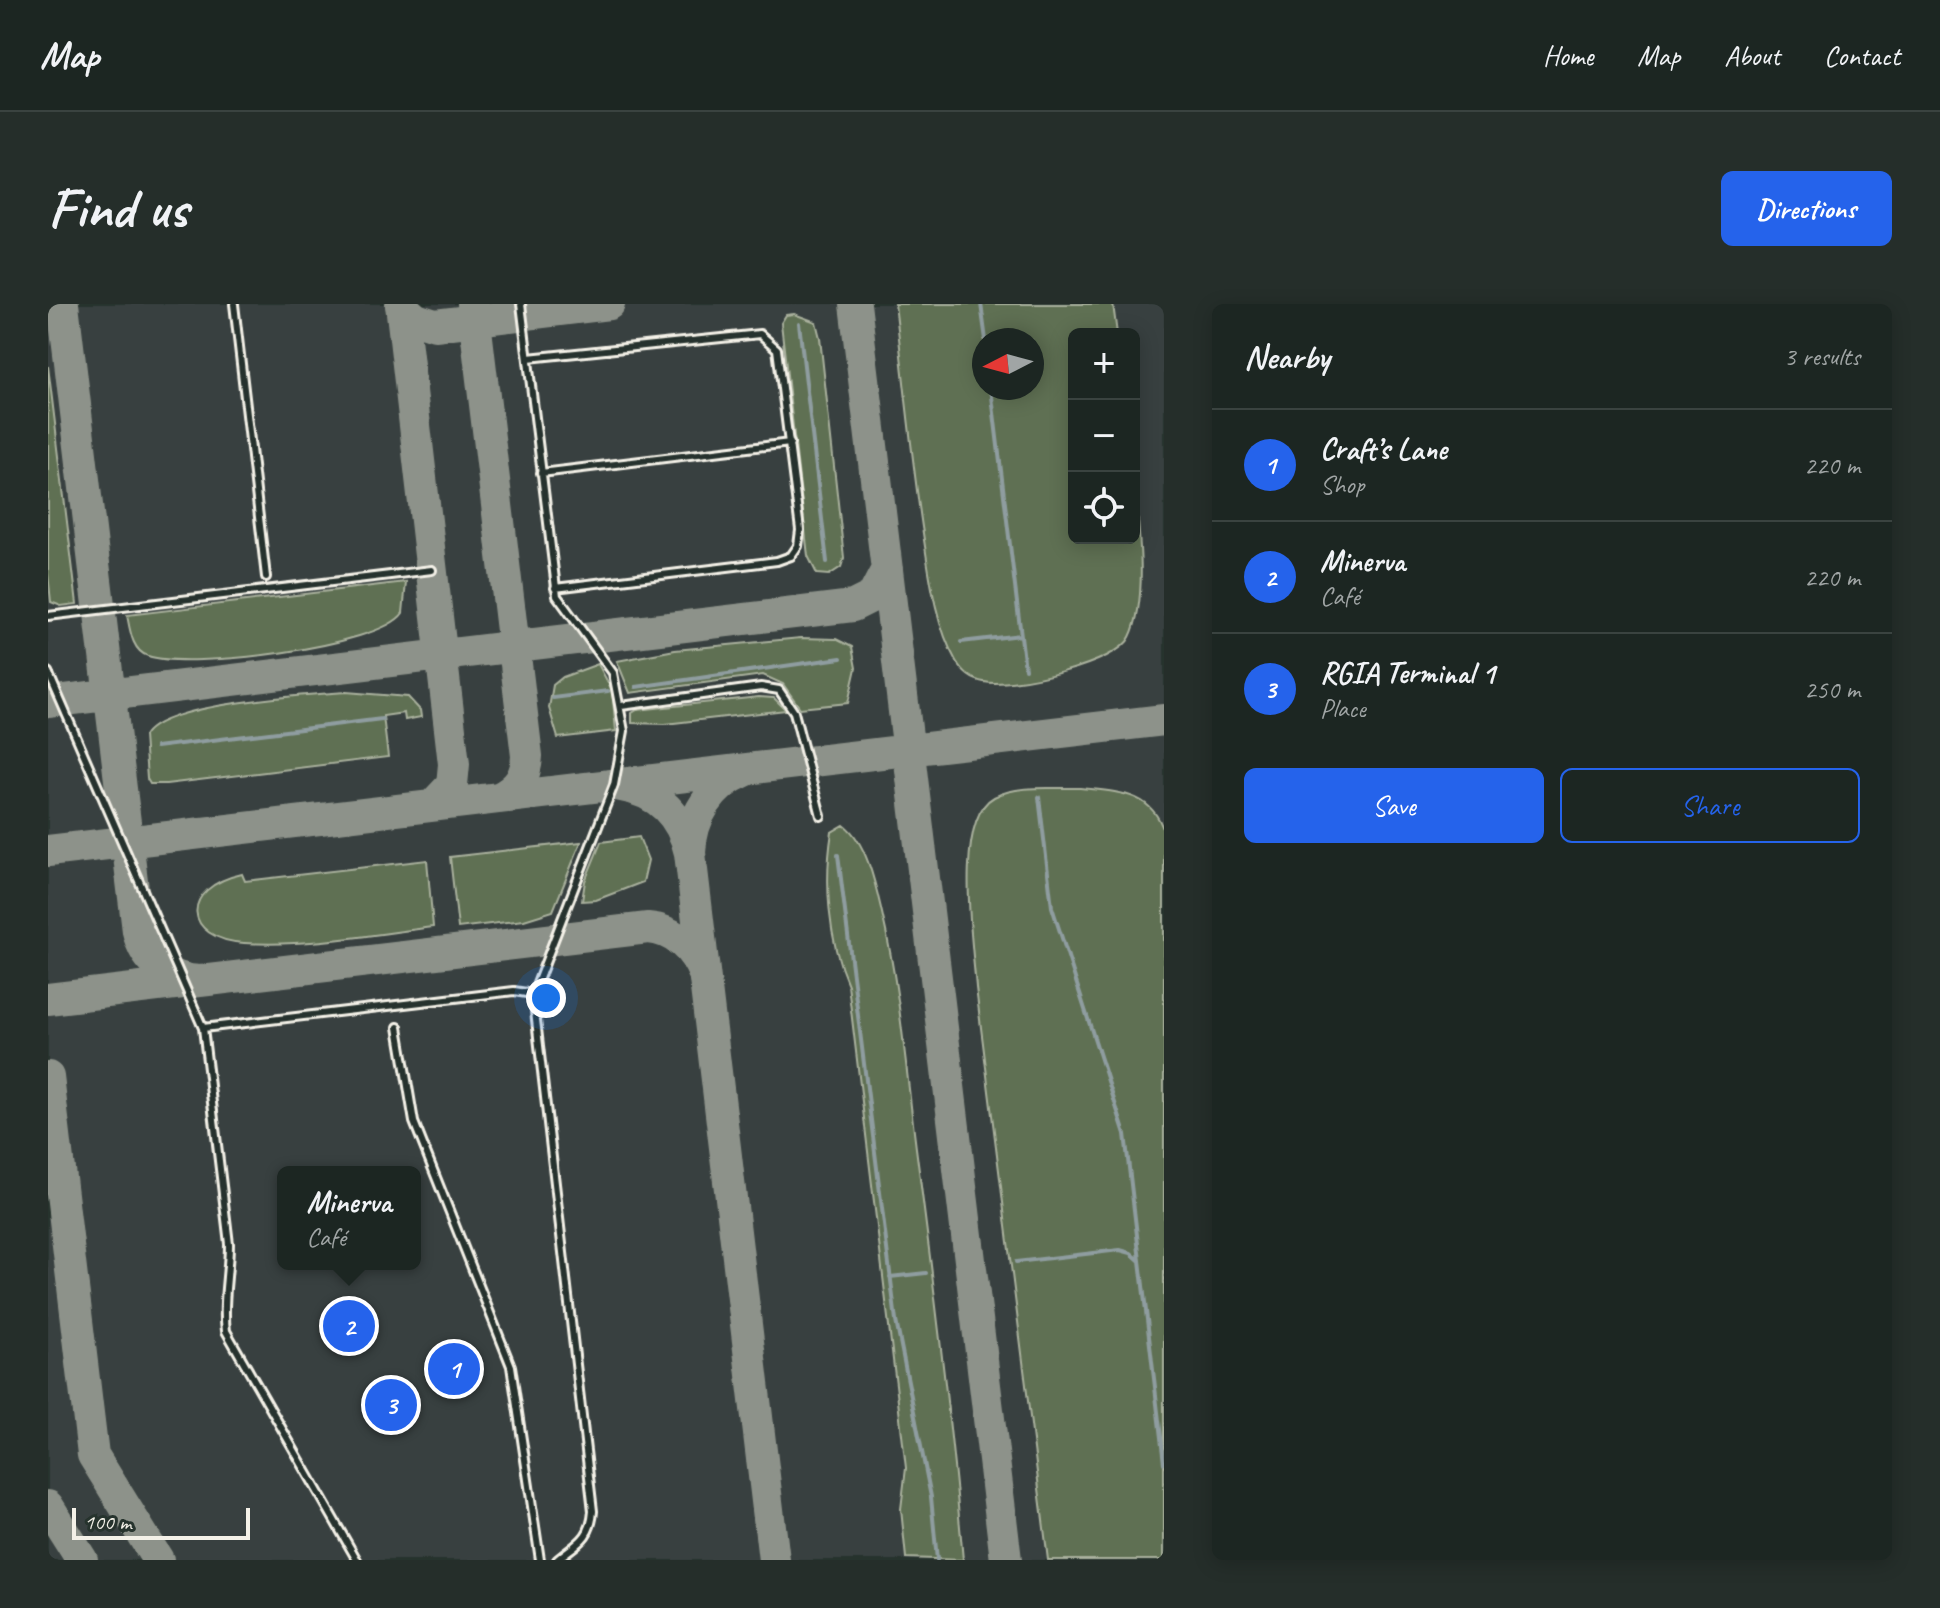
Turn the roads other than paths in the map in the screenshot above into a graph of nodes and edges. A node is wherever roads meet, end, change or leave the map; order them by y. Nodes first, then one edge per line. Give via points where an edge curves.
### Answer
1 (234, 304) edge
2 (521, 304) edge
3 (528, 358) junction
4 (790, 443) junction
5 (541, 473) junction
6 (432, 570) dead end
7 (266, 577) dead end
8 (555, 588) junction
9 (48, 616) edge
10 (48, 672) edge
11 (621, 706) junction
12 (821, 816) dead end
13 (533, 994) junction
14 (398, 1027) dead end
15 (203, 1028) junction
16 (357, 1560) edge
17 (540, 1560) edge
18 (557, 1560) edge

1 - 7 lane
2 - 3 lane
3 - 4 lane via 760,334 777,349
3 - 5 lane
4 - 5 lane
4 - 8 lane via 800,540 791,556
5 - 8 lane
6 - 9 lane
8 - 11 lane via 561,606 613,673
10 - 15 lane
11 - 12 lane via 761,687 779,690 794,712
11 - 13 lane via 623,740 614,785
13 - 15 lane via 514,991
13 - 18 lane via 593,1511 584,1541
14 - 17 lane via 416,1130 511,1366
15 - 16 lane via 229,1244 226,1331

